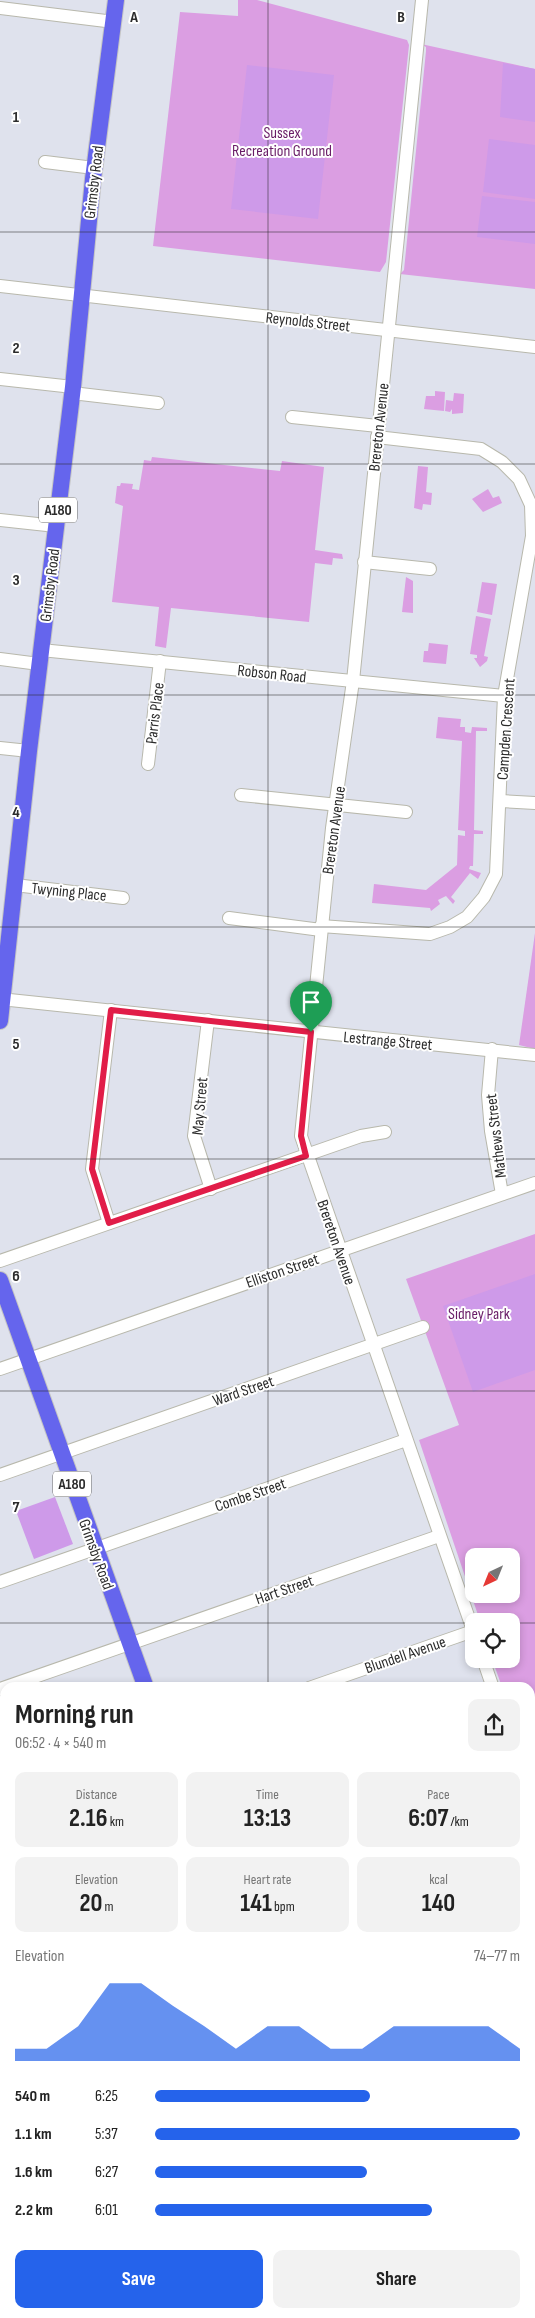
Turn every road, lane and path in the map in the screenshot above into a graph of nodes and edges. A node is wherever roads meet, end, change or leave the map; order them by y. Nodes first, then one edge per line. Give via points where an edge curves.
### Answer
1 (116, 0) edge
2 (422, 0) edge
3 (0, 8) edge
4 (114, 22) junction
5 (45, 162) dead end
6 (94, 168) junction
7 (0, 286) edge
8 (82, 296) junction
9 (387, 330) junction
10 (535, 347) edge
11 (0, 378) edge
12 (72, 390) junction
13 (158, 403) dead end
14 (292, 416) dead end
15 (377, 431) junction
16 (0, 520) edge
17 (56, 526) junction
18 (364, 562) junction
19 (430, 569) dead end
20 (529, 593) edge
21 (40, 657) junction
22 (0, 659) edge
23 (160, 661) junction
24 (353, 681) junction
25 (504, 696) junction
26 (0, 748) edge
27 (29, 751) junction
28 (148, 764) dead end
29 (241, 794) dead end
30 (501, 801) junction
31 (535, 803) edge
32 (336, 804) junction
33 (406, 812) dead end
34 (15, 885) junction
35 (123, 898) dead end
36 (229, 918) dead end
37 (321, 928) junction
38 (1, 1000) edge
39 (111, 1010) junction
40 (208, 1020) junction
41 (0, 1021) edge
42 (311, 1032) junction
43 (492, 1049) junction
44 (535, 1055) edge
45 (385, 1132) dead end
46 (306, 1156) junction
47 (535, 1183) edge
48 (211, 1189) junction
49 (502, 1194) junction
50 (109, 1223) junction
51 (340, 1250) junction
52 (0, 1261) edge
53 (0, 1280) edge
54 (424, 1327) dead end
55 (372, 1345) junction
56 (30, 1359) junction
57 (0, 1369) edge
58 (406, 1440) junction
59 (62, 1453) junction
60 (0, 1475) edge
61 (439, 1536) junction
62 (95, 1548) junction
63 (0, 1582) edge
64 (466, 1613) edge
65 (465, 1635) edge
66 (130, 1643) junction
67 (486, 1668) edge
68 (20, 1682) edge
69 (144, 1682) edge
70 (327, 1682) edge
71 (491, 1682) edge

1 - 4 main road, Grimsby Road / A180
2 - 9 street, Brereton Avenue
3 - 4 street
4 - 6 main road, Grimsby Road / A180
5 - 6 street
6 - 8 main road, Grimsby Road / A180
7 - 8 street, Reynolds Street
8 - 9 street, Reynolds Street
8 - 12 main road, Grimsby Road / A180
9 - 10 street, Reynolds Street
9 - 15 street, Brereton Avenue
11 - 12 street
12 - 13 street
12 - 17 main road, Grimsby Road / A180
14 - 15 street, Campden Crescent
15 - 18 street, Brereton Avenue
15 - 20 street, Campden Crescent via 481,449 502,462 519,479 531,505
16 - 17 street
17 - 21 main road, Grimsby Road / A180
18 - 19 street
18 - 24 street, Brereton Avenue
20 - 25 street, Campden Crescent
21 - 22 street, Robson Road
21 - 23 street, Robson Road
21 - 27 main road, Grimsby Road / A180
23 - 24 street, Robson Road
23 - 28 street, Parris Place
24 - 25 street, Robson Road
24 - 32 street, Brereton Avenue
25 - 30 street, Campden Crescent
26 - 27 street
27 - 34 main road, Grimsby Road / A180
29 - 32 street
30 - 31 street
30 - 37 street, Campden Crescent via 496,874 484,897 467,917 430,934
32 - 33 street
32 - 37 street, Brereton Avenue
34 - 35 street, Twyning Place
34 - 38 main road, Grimsby Road / A180
36 - 37 street, Campden Crescent
37 - 42 street, Brereton Avenue
38 - 39 street, Lestrange Street
38 - 41 main road, Grimsby Road / A180
39 - 40 street, Lestrange Street
39 - 50 street via 92,1169
40 - 42 street, Lestrange Street
40 - 48 street, May Street via 194,1136
42 - 43 street, Lestrange Street
42 - 46 street, Brereton Avenue via 301,1136
43 - 44 street, Lestrange Street
43 - 49 street, Mathews Street via 488,1095
45 - 46 street via 361,1136
46 - 48 street
46 - 51 street, Brereton Avenue
47 - 49 street, Elliston Street
48 - 50 street
49 - 51 street, Elliston Street
50 - 52 street
51 - 55 street, Brereton Avenue
51 - 56 street, Elliston Street
53 - 56 main road, Grimsby Road / A180
54 - 55 street, Ward Street
55 - 58 street, Brereton Avenue
55 - 59 street, Ward Street
56 - 57 street, Elliston Street
56 - 59 main road, Grimsby Road / A180
58 - 61 street, Brereton Avenue
58 - 62 street, Combe Street
59 - 60 street, Ward Street
59 - 62 main road, Grimsby Road / A180
61 - 64 street, Brereton Avenue
61 - 66 street, Hart Street
62 - 63 street, Combe Street
62 - 66 main road, Grimsby Road / A180
65 - 70 street, Blundell Avenue
66 - 68 street, Hart Street
66 - 69 main road, Grimsby Road / A180
67 - 71 street

